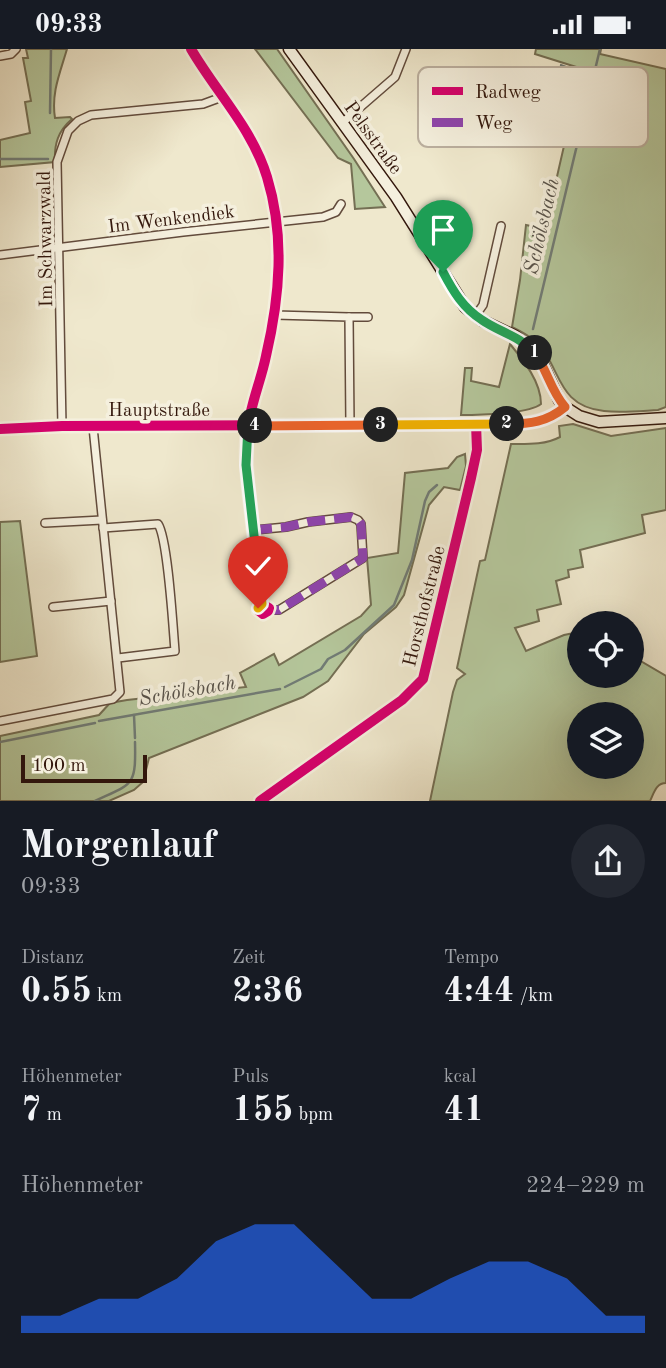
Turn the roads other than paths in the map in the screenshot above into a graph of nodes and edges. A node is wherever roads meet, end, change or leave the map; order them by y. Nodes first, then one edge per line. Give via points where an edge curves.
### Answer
1 (16, 49) edge
2 (191, 49) edge
3 (289, 49) edge
4 (406, 49) edge
5 (0, 56) edge
6 (222, 97) junction
7 (342, 123) junction
8 (341, 204) dead end
9 (278, 221) junction
10 (501, 226) dead end
11 (59, 247) junction
12 (0, 255) edge
13 (275, 315) junction
14 (475, 315) junction
15 (349, 317) junction
16 (368, 317) dead end
17 (565, 407) junction
18 (666, 418) edge
19 (475, 424) junction
20 (350, 425) junction
21 (62, 426) junction
22 (93, 426) junction
23 (248, 426) junction
24 (0, 429) edge
25 (45, 523) dead end
26 (102, 524) junction
27 (254, 530) junction
28 (111, 601) junction
29 (53, 607) dead end
30 (118, 658) junction
31 (0, 721) edge
32 (260, 801) edge

1 - 5 street
2 - 6 street
3 - 7 street, Pelsstraße
4 - 7 street via 395,77
6 - 9 street via 255,147
6 - 11 street, Im Schwarzwald via 203,104 92,115 73,125 57,162
7 - 14 street, Pelsstraße via 396,197 464,307
8 - 9 street, Im Wenkendiek via 336,212 323,217
9 - 11 street, Im Wenkendiek
9 - 13 street
10 - 14 street via 483,305
11 - 12 street, Im Wenkendiek
11 - 21 street, Im Schwarzwald
13 - 15 street
13 - 23 street
14 - 17 street, Pelsstraße via 533,351
15 - 16 street
15 - 20 street
17 - 18 street via 599,422
17 - 19 street, Hauptstraße via 539,422
19 - 20 street, Hauptstraße
19 - 32 street, Horsthofstraße via 477,450 423,679
20 - 23 street, Hauptstraße
21 - 22 street, Hauptstraße
21 - 24 street, Hauptstraße
22 - 23 street, Hauptstraße
22 - 26 street
23 - 27 street via 246,465
25 - 26 street
26 - 28 street
26 - 30 street via 158,524 162,530 175,652
27 - 27 street via 351,517 360,524 363,558 279,610 265,607
28 - 29 street
28 - 30 street
30 - 31 street via 118,695 113,699

